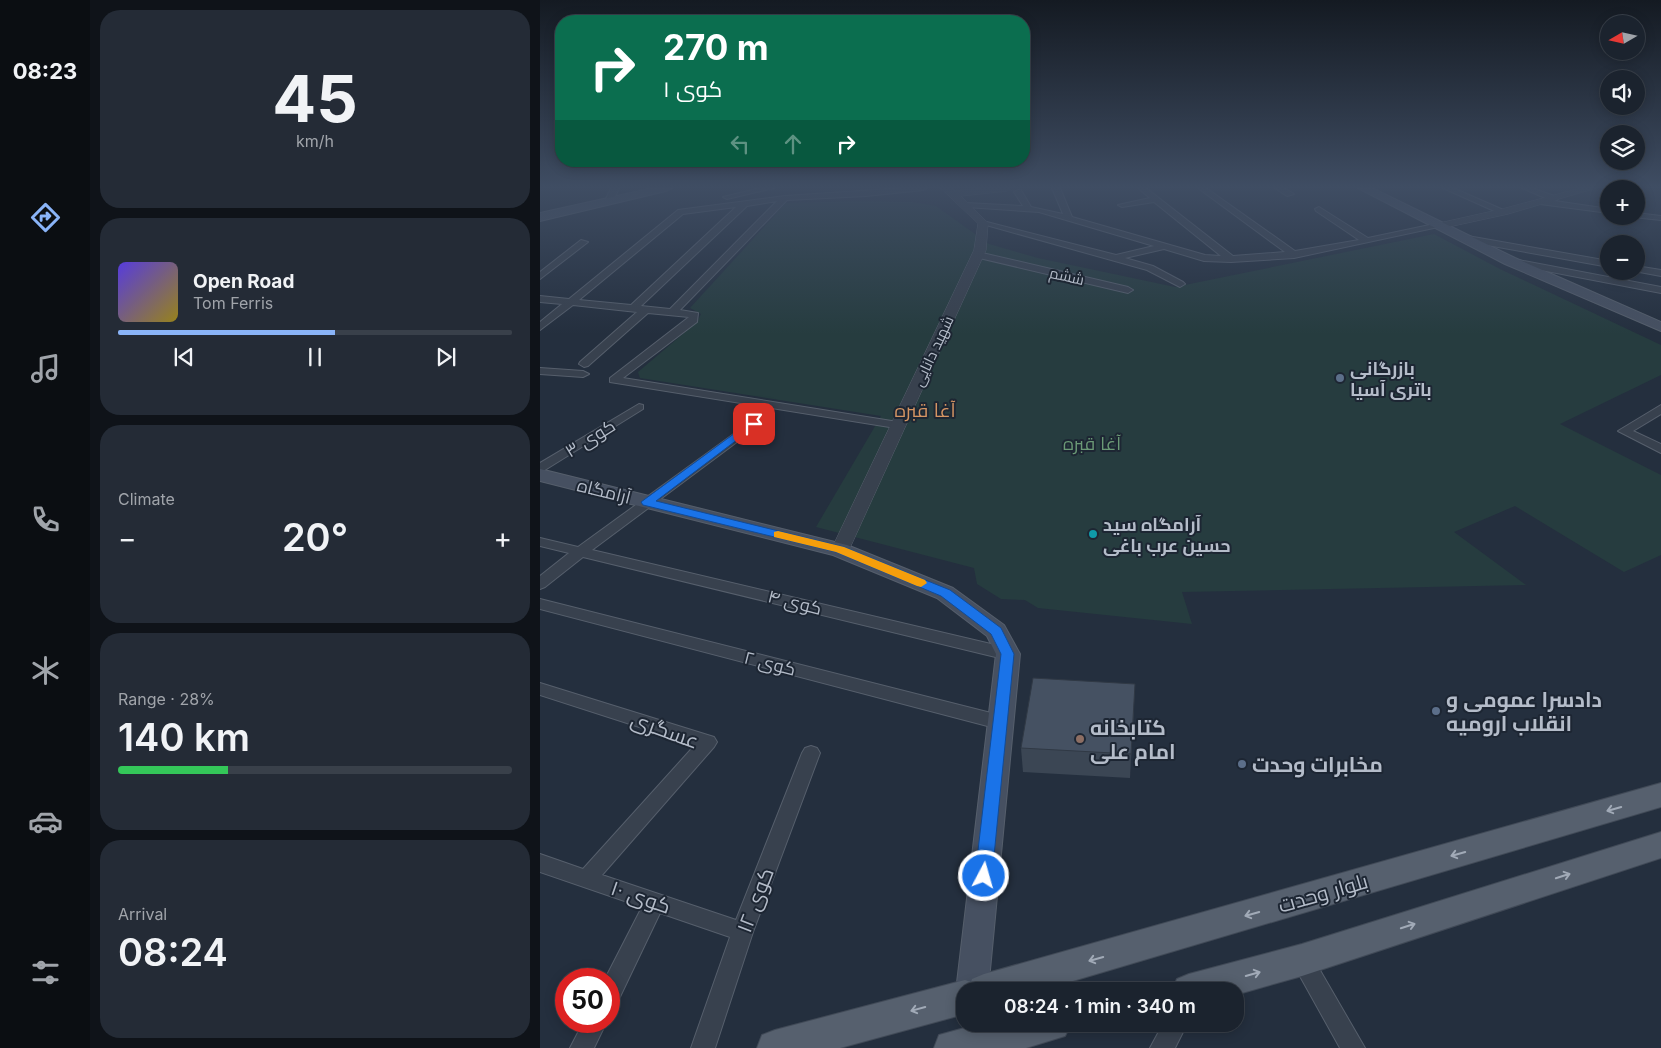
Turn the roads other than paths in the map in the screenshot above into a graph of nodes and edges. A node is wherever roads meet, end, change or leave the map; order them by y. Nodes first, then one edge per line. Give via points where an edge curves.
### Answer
1 (651, 237) edge
2 (709, 237) edge
3 (746, 237) edge
4 (981, 237) edge
5 (1036, 237) edge
6 (1133, 237) edge
7 (1203, 237) edge
8 (1269, 237) edge
9 (1360, 237) edge
10 (1386, 237) edge
11 (1462, 238) joint
12 (1366, 241) junction
13 (584, 242) dead end
14 (1162, 246) junction
15 (978, 254) junction
16 (1294, 255) junction
17 (1116, 258) junction
18 (1231, 260) junction
19 (1510, 261) junction
20 (1600, 262) edge
21 (1645, 270) edge
22 (1661, 273) edge
23 (540, 276) edge
24 (1180, 284) dead end
25 (1128, 290) dead end
26 (1661, 290) edge
27 (540, 300) edge
28 (571, 302) junction
29 (633, 308) junction
30 (646, 309) junction
31 (672, 312) junction
32 (540, 327) edge
33 (1661, 327) edge
34 (540, 371) edge
35 (639, 407) dead end
36 (1661, 409) edge
37 (754, 424) dead end
38 (898, 426) junction
39 (1661, 449) edge
40 (540, 469) edge
41 (540, 475) edge
42 (647, 502) junction
43 (540, 542) edge
44 (840, 550) junction
45 (582, 551) junction
46 (540, 584) edge
47 (540, 604) edge
48 (1008, 654) junction
49 (540, 689) edge
50 (999, 722) junction
51 (812, 753) dead end
52 (1661, 795) edge
53 (1661, 845) edge
54 (540, 863) edge
55 (586, 879) junction
56 (655, 902) junction
57 (742, 932) junction
58 (1302, 960) junction
59 (620, 973) edge
60 (973, 982) edge
61 (1015, 982) edge
62 (1225, 982) edge
63 (956, 999) edge
64 (1019, 1032) edge
65 (1171, 1032) edge
66 (590, 1033) edge
67 (582, 1048) edge
68 (702, 1048) edge
69 (775, 1048) edge
70 (952, 1048) edge
71 (1162, 1048) edge
72 (1353, 1048) edge

1 - 28 street
2 - 29 street
3 - 31 street
4 - 15 street, شهید دانایی
5 - 17 street
6 - 14 street
7 - 18 street
8 - 16 street
9 - 12 street
10 - 12 street
11 - 19 main road
11 - 20 street
12 - 16 street
13 - 23 street
14 - 17 street
14 - 18 street via 1204,258
15 - 25 street, ششم
15 - 38 street, شهید دانایی
16 - 18 street
17 - 24 street via 1150,268
19 - 26 street
19 - 33 main road
21 - 22 street
27 - 28 street
28 - 29 street
28 - 32 street
29 - 30 street
30 - 31 street
30 - 34 street via 583,369
31 - 38 street via 694,315 693,320 614,380
35 - 40 street, کوی ۳
36 - 39 street via 1624,431
37 - 42 street
38 - 44 street, شهید دانایی
41 - 42 main road, آرامگاه
42 - 44 main road, آرامگاه
42 - 45 street
43 - 45 street, کوی ۴
44 - 48 main road, آرامگاه via 945,593 996,631
45 - 46 street
45 - 48 street, کوی ۴
47 - 50 street, کوی ۲
48 - 50 main road
49 - 55 street, عسگری via 708,742
50 - 60 main road
51 - 57 street, کوی ۱۲
52 -> 61 main road, بلوار وحدت
58 -> 53 main road
54 - 55 street, کوی ۱۰
55 - 56 street, کوی ۱۰
56 - 57 street, کوی ۱۰
56 - 59 street
57 - 68 street, کوی ۱۲
62 -> 58 main road
58 - 72 street
63 -> 69 main road
64 - 70 main road
65 - 71 street
66 - 67 street

